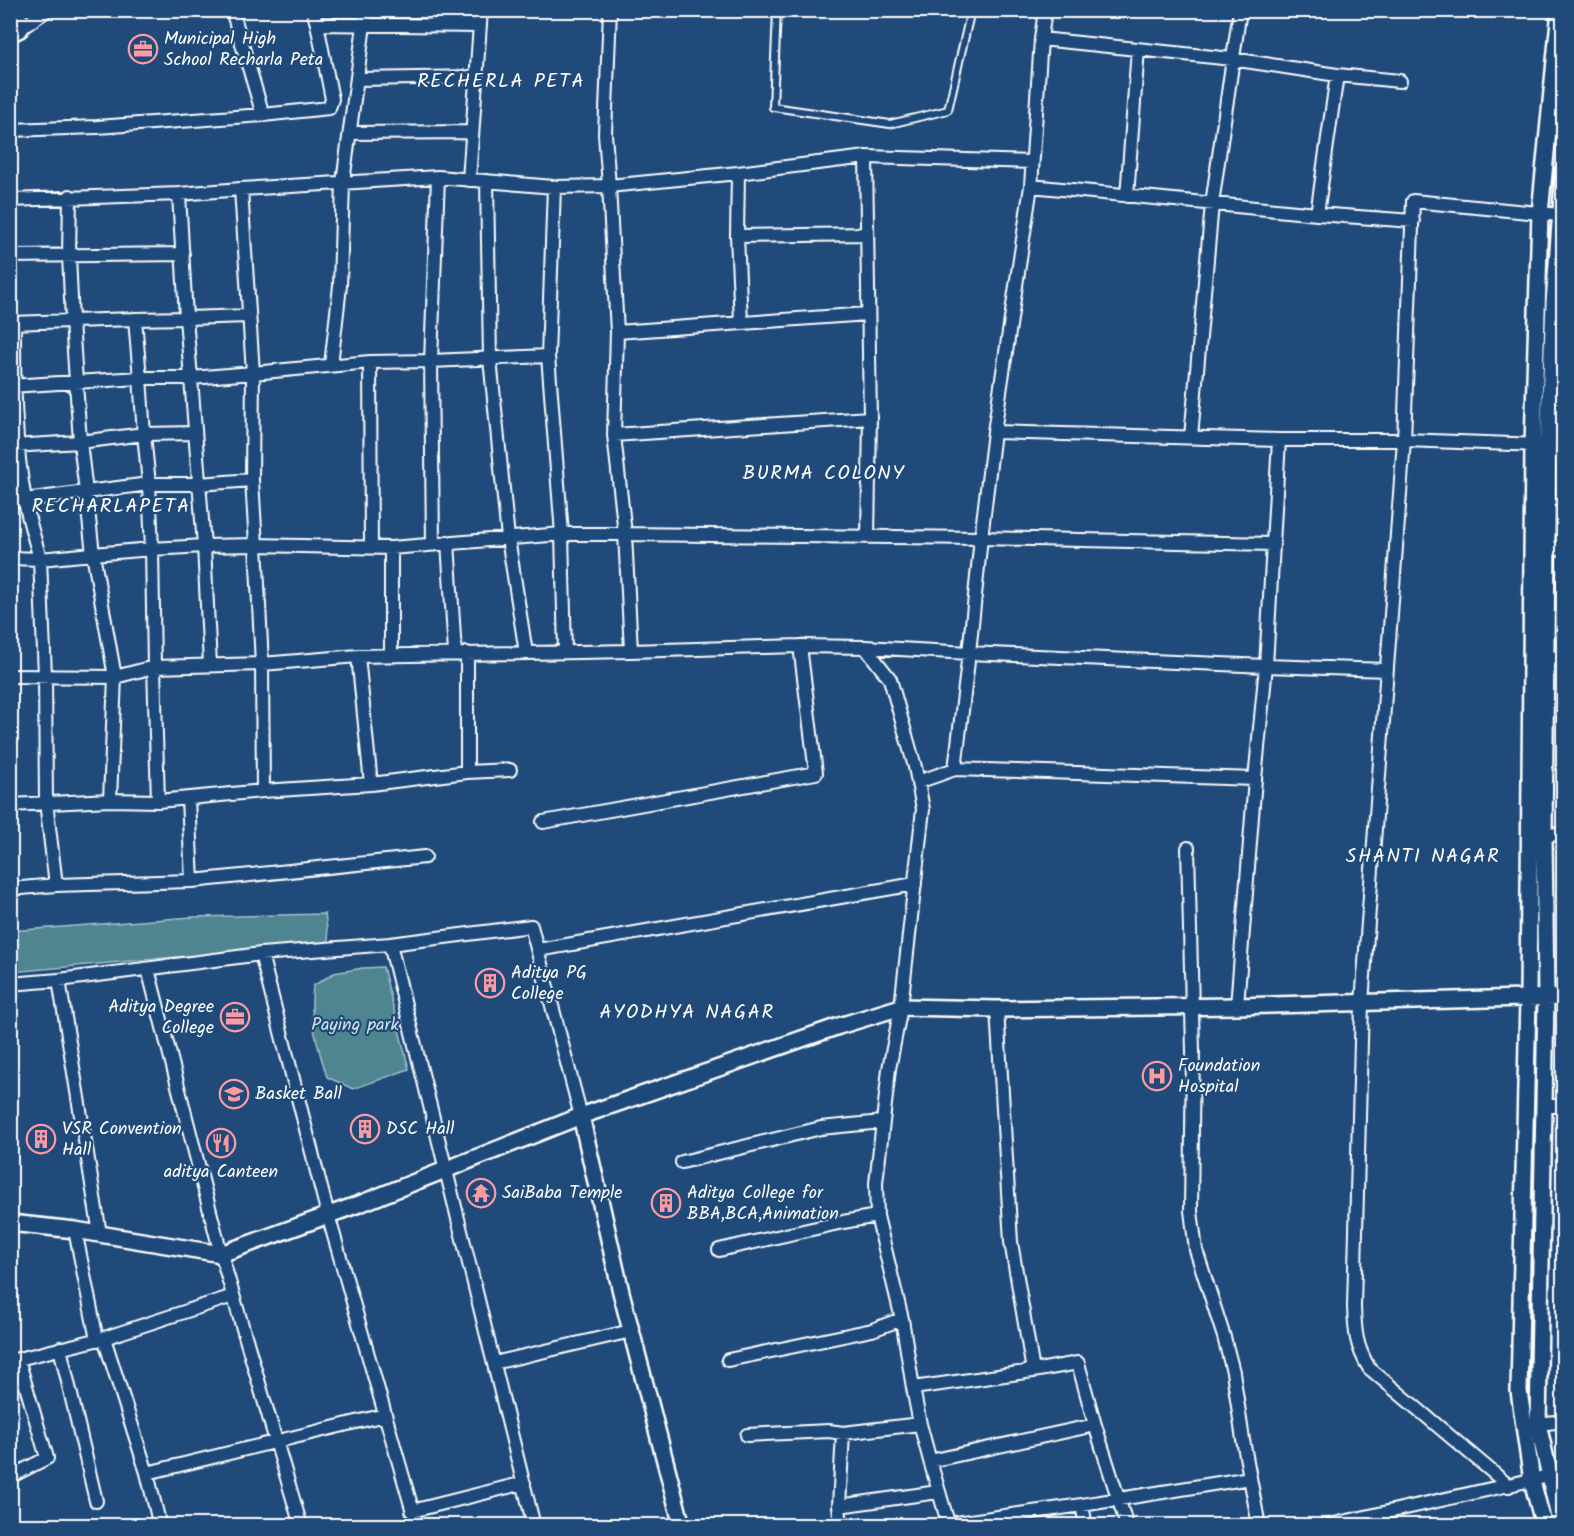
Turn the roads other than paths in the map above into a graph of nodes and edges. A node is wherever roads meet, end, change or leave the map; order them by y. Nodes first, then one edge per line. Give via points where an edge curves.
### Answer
1 (18, 10) edge
2 (47, 10) edge
3 (232, 10) edge
4 (313, 10) edge
5 (366, 10) edge
6 (481, 10) edge
7 (610, 10) edge
8 (777, 10) edge
9 (971, 10) edge
10 (1045, 10) edge
11 (1240, 10) edge
12 (1560, 10) edge
13 (317, 24) junction
14 (366, 26) junction
15 (480, 26) junction
16 (15, 31) edge
17 (1041, 39) junction
18 (1138, 49) junction
19 (1232, 59) junction
20 (1337, 75) junction
21 (476, 76) junction
22 (358, 79) junction
23 (1400, 81) dead end
24 (263, 115) junction
25 (10, 130) edge
26 (472, 132) junction
27 (350, 133) junction
28 (866, 157) junction
29 (1032, 162) junction
30 (1563, 171) edge
31 (738, 173) junction
32 (438, 177) junction
33 (469, 180) junction
34 (487, 181) junction
35 (343, 182) junction
36 (609, 186) junction
37 (1031, 186) junction
38 (554, 187) junction
39 (241, 189) junction
40 (1563, 190) edge
41 (179, 194) junction
42 (70, 196) junction
43 (1127, 196) junction
44 (10, 200) edge
45 (1212, 204) junction
46 (1540, 213) junction
47 (1317, 214) junction
48 (1560, 215) junction
49 (1413, 221) junction
50 (867, 234) junction
51 (737, 236) junction
52 (183, 254) junction
53 (69, 255) junction
54 (10, 256) edge
55 (868, 314) junction
56 (249, 316) junction
57 (186, 318) junction
58 (135, 319) junction
59 (72, 321) junction
60 (741, 322) junction
61 (12, 323) edge
62 (617, 332) junction
63 (548, 356) junction
64 (490, 359) junction
65 (431, 361) junction
66 (370, 362) junction
67 (331, 365) junction
68 (253, 373) junction
69 (140, 378) junction
70 (191, 378) junction
71 (1558, 379) edge
72 (75, 384) junction
73 (13, 386) edge
74 (870, 418) junction
75 (994, 432) junction
76 (195, 433) junction
77 (144, 434) junction
78 (614, 435) junction
79 (1191, 437) junction
80 (1279, 440) junction
81 (1404, 440) junction
82 (80, 442) junction
83 (1540, 445) junction
84 (15, 446) edge
85 (252, 480) junction
86 (149, 484) junction
87 (199, 484) junction
88 (86, 492) junction
89 (10, 500) edge
90 (25, 500) junction
91 (562, 534) junction
92 (625, 534) junction
93 (868, 537) junction
94 (508, 538) junction
95 (981, 538) junction
96 (448, 542) junction
97 (433, 544) junction
98 (1273, 544) junction
99 (256, 545) junction
100 (204, 546) junction
101 (370, 548) junction
102 (391, 548) junction
103 (1547, 548) junction
104 (152, 549) junction
105 (1563, 549) edge
106 (93, 554) junction
107 (10, 558) edge
108 (40, 558) junction
109 (800, 646) junction
110 (865, 647) junction
111 (630, 651) junction
112 (565, 652) junction
113 (969, 652) junction
114 (461, 653) junction
115 (526, 653) junction
116 (391, 655) junction
117 (358, 656) junction
118 (1563, 657) edge
119 (1546, 658) junction
120 (262, 664) junction
121 (210, 666) junction
122 (1266, 666) junction
123 (154, 667) junction
124 (1387, 670) junction
125 (45, 675) junction
126 (10, 676) edge
127 (115, 677) junction
128 (955, 769) junction
129 (510, 770) dead end
130 (467, 772) junction
131 (1255, 779) junction
132 (918, 782) junction
133 (371, 784) junction
134 (263, 791) junction
135 (188, 799) junction
136 (110, 800) junction
137 (158, 801) junction
138 (46, 802) junction
139 (10, 805) edge
140 (543, 822) dead end
141 (1563, 834) edge
142 (1545, 835) junction
143 (1188, 848) dead end
144 (425, 857) dead end
145 (192, 880) junction
146 (915, 884) junction
147 (56, 885) junction
148 (10, 889) edge
149 (390, 944) junction
150 (538, 950) junction
151 (261, 954) junction
152 (148, 969) junction
153 (58, 980) junction
154 (10, 984) edge
155 (1563, 997) edge
156 (1528, 998) junction
157 (1546, 998) junction
158 (1362, 1003) junction
159 (1192, 1006) junction
160 (1237, 1006) junction
161 (901, 1007) junction
162 (997, 1010) junction
163 (1544, 1106) junction
164 (1563, 1106) edge
165 (580, 1116) junction
166 (882, 1122) junction
167 (682, 1162) dead end
168 (445, 1169) junction
169 (328, 1215) junction
170 (877, 1216) junction
171 (10, 1223) edge
172 (75, 1230) junction
173 (100, 1234) junction
174 (719, 1250) dead end
175 (220, 1254) junction
176 (233, 1296) junction
177 (902, 1319) junction
178 (632, 1331) junction
179 (100, 1339) junction
180 (60, 1348) junction
181 (14, 1360) edge
182 (728, 1360) dead end
183 (494, 1363) junction
184 (1033, 1371) junction
185 (914, 1388) junction
186 (385, 1415) junction
187 (1563, 1421) edge
188 (920, 1424) junction
189 (1538, 1424) junction
190 (1095, 1425) junction
191 (843, 1433) junction
192 (747, 1435) dead end
193 (276, 1443) junction
194 (930, 1461) junction
195 (147, 1473) junction
196 (1549, 1476) junction
197 (10, 1477) edge
198 (1250, 1478) junction
199 (1532, 1480) junction
200 (524, 1483) junction
201 (1509, 1486) junction
202 (938, 1492) junction
203 (1120, 1499) junction
204 (96, 1501) dead end
205 (839, 1506) junction
206 (1082, 1506) junction
207 (412, 1511) junction
208 (949, 1525) edge
209 (160, 1526) edge
210 (301, 1526) edge
211 (417, 1526) edge
212 (534, 1526) edge
213 (682, 1526) edge
214 (840, 1526) edge
215 (1086, 1526) edge
216 (1127, 1526) edge
217 (1259, 1526) edge
218 (1325, 1526) edge
219 (1544, 1526) edge
220 (1561, 1526) edge

1 - 16 street
2 - 16 street
3 - 24 street
4 - 13 street
5 - 14 street
6 - 15 street
7 - 36 street via 605,134
8 - 9 lane via 773,107 890,124 948,110
10 - 17 street
11 - 19 street
12 - 46 street
13 - 14 street
13 - 24 street via 332,99 329,108
14 - 15 street
14 - 22 street
15 - 21 street
17 - 18 street
17 - 29 street
18 - 19 street
18 - 43 street
19 - 20 street
19 - 45 street
20 - 23 street
20 - 47 street
21 - 22 street
21 - 26 street
22 - 27 street
24 - 25 street
26 - 27 street
26 - 33 street
27 - 35 street
28 - 29 street
28 - 31 street
28 - 50 street
29 - 37 street
30 - 40 street
31 - 36 street
31 - 51 street
32 - 33 street
32 - 35 street
32 - 65 street
33 - 34 street
34 - 38 street
34 - 64 street
35 - 39 street
35 - 67 street via 340,286
36 - 38 street
36 - 62 street
37 - 43 street
37 - 75 street
38 - 63 street
39 - 41 street
39 - 56 street
40 - 48 street
41 - 42 street
41 - 52 street
42 - 44 street
42 - 53 street
43 - 45 street
45 - 47 street
45 - 79 street
46 - 48 street
46 - 49 street via 1413,201
46 - 83 street
47 - 49 street
48 - 71 street via 1554,303
49 - 81 street
50 - 51 street
50 - 55 street
51 - 60 street
52 - 53 street
52 - 57 street
53 - 54 street
53 - 59 street
55 - 60 street
55 - 74 street
56 - 57 street
56 - 68 street
57 - 58 street
57 - 70 street
58 - 59 street
58 - 69 street
59 - 61 street
59 - 72 street
60 - 62 street
61 - 73 street
62 - 78 street
63 - 64 street
63 - 91 street
64 - 65 street
64 - 94 street
65 - 66 street
65 - 97 street
66 - 67 street
66 - 101 street
67 - 68 street
68 - 70 street
68 - 85 street
69 - 70 street
69 - 72 street
69 - 77 street
70 - 76 street
71 - 83 street
72 - 73 street
72 - 82 street
73 - 84 street
74 - 78 street
74 - 93 street
75 - 79 street
75 - 95 street
76 - 77 street
76 - 87 street
77 - 82 street
77 - 86 street
78 - 92 street
79 - 80 street
80 - 81 street
80 - 98 street
81 - 83 street
81 - 124 street
82 - 84 street
82 - 88 street
83 - 103 street
83 - 156 street
84 - 90 street
85 - 87 street
85 - 99 street
86 - 87 street
86 - 88 street
86 - 104 street
87 - 100 street
88 - 90 street
88 - 106 street
89 - 90 street
90 - 108 street
91 - 92 street
91 - 94 street
91 - 112 street
92 - 93 street
92 - 111 street
93 - 95 street
94 - 96 street
94 - 115 street
95 - 98 street
95 - 113 street
96 - 97 street
96 - 114 street
97 - 102 street
98 - 122 street
99 - 100 street
99 - 101 street
99 - 120 street
100 - 104 street
100 - 121 street
101 - 102 street
102 - 116 street
103 - 105 street
103 - 119 street
104 - 106 street
104 - 123 street
106 - 108 street
106 - 127 street
107 - 108 street
108 - 125 street
109 - 110 street
109 - 111 street
109 - 140 street via 816,772
110 - 113 street
110 - 132 street via 890,679
111 - 112 street
112 - 115 street
113 - 122 street
113 - 128 street
114 - 115 street
114 - 116 street
114 - 130 street
116 - 117 street
117 - 120 street
117 - 133 street
118 - 119 street
119 - 142 street
120 - 121 street
120 - 134 street
121 - 123 street
122 - 124 street
122 - 131 street
123 - 127 street
123 - 137 street
124 - 158 street
125 - 126 street
125 - 127 street
125 - 138 street
127 - 136 street
128 - 131 street
128 - 132 street
129 - 130 street
130 - 133 street
131 - 160 street
132 - 146 street via 923,809
133 - 134 street
134 - 135 street
135 - 137 street
135 - 145 street
136 - 137 street
136 - 138 street
138 - 139 street
138 - 147 street
141 - 142 street
142 - 157 street
143 - 159 street
144 - 145 street
145 - 147 street
146 - 150 street
146 - 161 street
147 - 148 street
149 - 150 street via 531,926
149 - 151 street
149 - 168 street
150 - 165 street
151 - 152 street
151 - 169 street
152 - 153 street
152 - 175 street
153 - 154 street
153 - 173 street
155 - 157 street
156 - 157 street
156 - 158 street
156 - 199 street via 1519,1392
157 - 163 street
158 - 160 street
158 - 201 street via 1354,1307 1359,1352 1369,1368
159 - 160 street
159 - 162 street
159 - 198 street via 1191,1211 1196,1250 1233,1372
161 - 162 street
161 - 165 street
161 - 166 street
162 - 184 street via 1011,1242
163 - 164 street
163 - 189 street
165 - 168 street
165 - 178 street
166 - 167 street via 821,1128
166 - 170 street
168 - 169 street
168 - 183 street
169 - 175 street
169 - 186 street
170 - 174 street
170 - 177 street
171 - 172 street
172 - 173 street
172 - 179 street
173 - 175 street
175 - 176 street
176 - 179 street
176 - 193 street
177 - 182 street
177 - 185 street
178 - 183 street
178 - 213 street
179 - 180 street
179 - 195 street
180 - 181 street
180 - 204 street
181 - 197 street via 47,1458
183 - 200 street
184 - 185 street
184 - 190 street via 1078,1363
185 - 188 street
186 - 193 street
186 - 207 street
187 - 189 street
188 - 191 street
188 - 194 street
189 - 196 street
190 - 194 street
190 - 203 street
191 - 192 street
191 - 205 street
193 - 195 street
193 - 210 street
194 - 202 street
195 - 209 street
196 - 199 street
196 - 220 street
198 - 203 street
198 - 217 street
199 - 201 street
199 - 219 street
200 - 207 street
200 - 212 street
201 - 218 street
202 - 205 street
202 - 208 street
203 - 206 street
203 - 216 street
205 - 214 street
206 - 208 street
206 - 215 street
207 - 211 street

